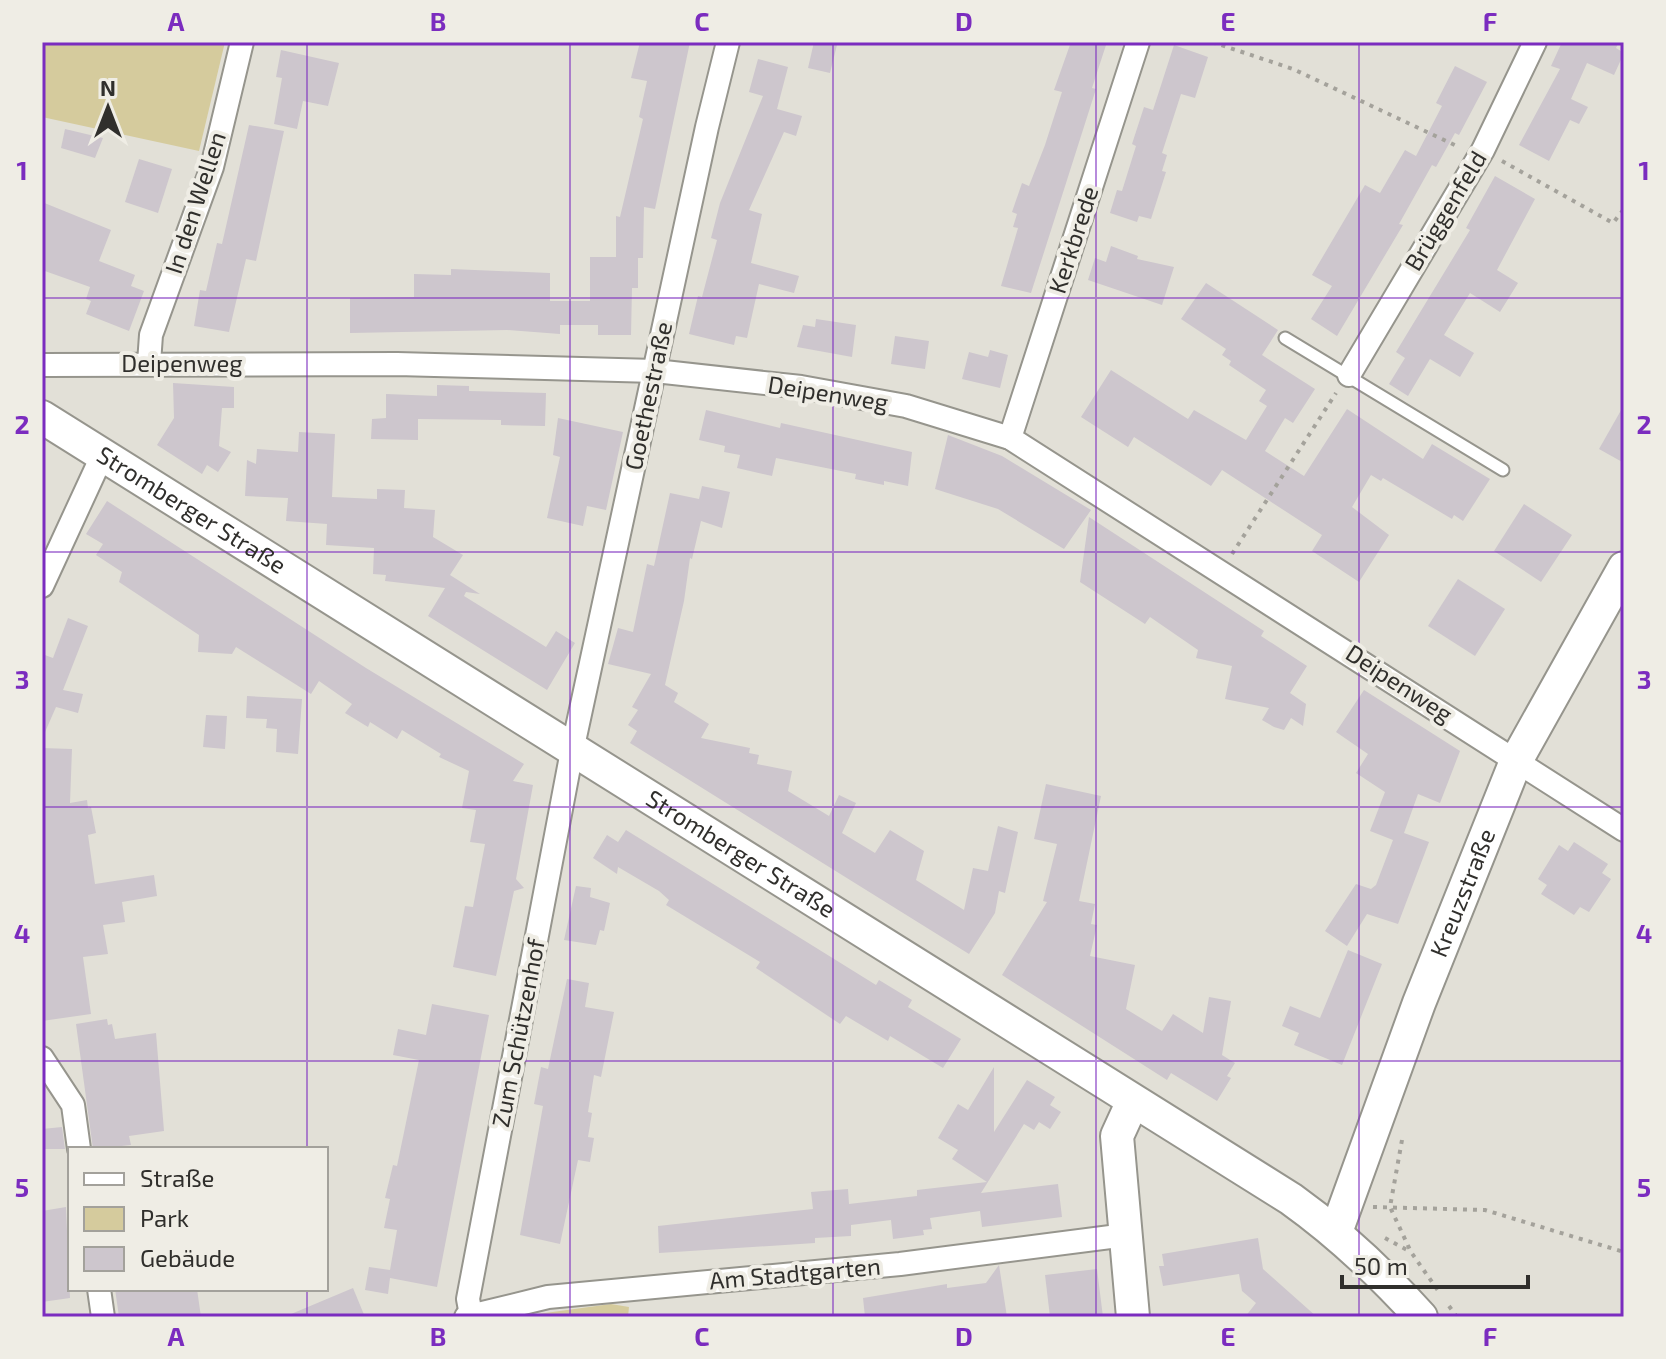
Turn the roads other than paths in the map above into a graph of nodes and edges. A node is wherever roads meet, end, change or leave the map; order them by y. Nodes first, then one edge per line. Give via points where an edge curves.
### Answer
1 (242, 42) edge
2 (728, 42) edge
3 (1138, 42) edge
4 (1535, 42) edge
5 (1285, 338) dead end
6 (149, 363) junction
7 (42, 365) edge
8 (655, 371) junction
9 (1349, 375) junction
10 (42, 417) edge
11 (1010, 438) junction
12 (102, 456) junction
13 (1503, 470) dead end
14 (1624, 568) edge
15 (42, 586) edge
16 (572, 751) junction
17 (1516, 761) junction
18 (1624, 830) edge
19 (42, 1058) edge
20 (1133, 1101) junction
21 (79, 1147) edge
22 (1341, 1219) junction
23 (1126, 1235) junction
24 (99, 1291) edge
25 (469, 1316) edge
26 (103, 1317) edge
27 (1133, 1317) edge
28 (1421, 1317) edge

1 - 6 street, In den Wellen via 212,167 151,335
2 - 8 street, Goethestraße
3 - 11 street, Kerkbrede
4 - 9 street, Brüggenfeld via 1481,154
5 - 9 lane
6 - 7 street, Deipenweg
6 - 8 street, Deipenweg
8 - 11 street, Deipenweg via 801,387 906,406
8 - 16 street, Goethestraße
9 - 13 lane
10 - 12 main road, Stromberger Straße
11 - 17 street, Deipenweg
12 - 15 street
12 - 16 main road, Stromberger Straße
14 - 17 main road, Kreuzstraße
16 - 20 main road, Stromberger Straße
16 - 25 street, Zum Schützenhof via 468,1299
17 - 18 street, Deipenweg
17 - 22 main road, Kreuzstraße via 1419,1003
19 - 21 street via 73,1105
20 - 22 main road, Stromberger Straße via 1291,1199
20 - 23 main road via 1117,1136
22 - 28 main road, Stromberger Straße
23 - 25 street, Am Stadtgarten via 900,1264 548,1297
23 - 27 main road
24 - 26 street

